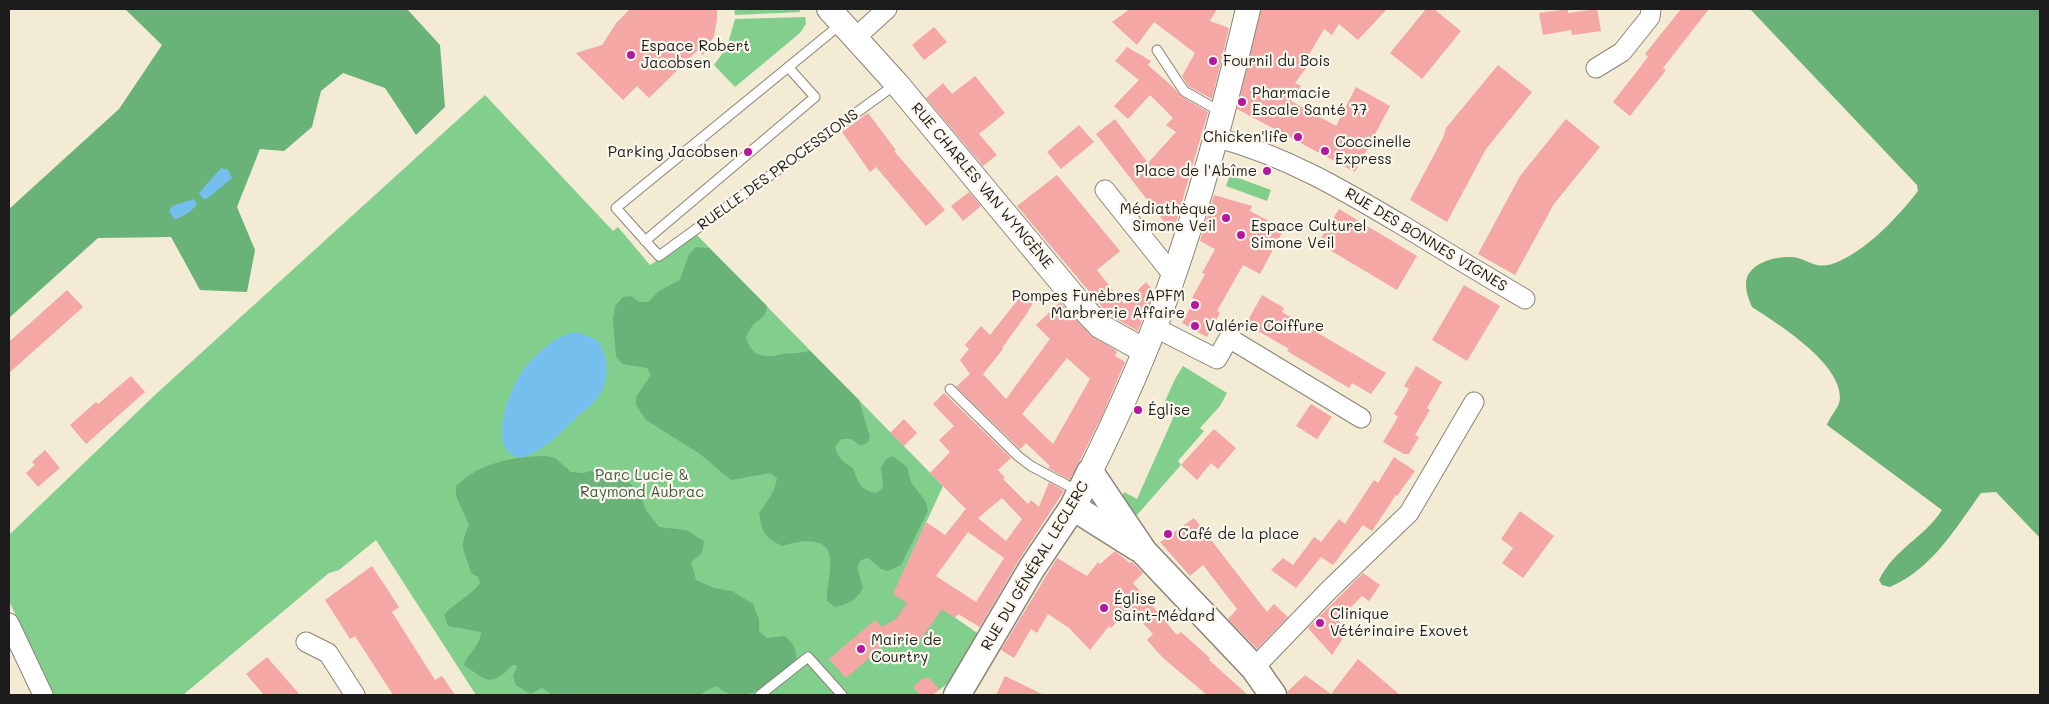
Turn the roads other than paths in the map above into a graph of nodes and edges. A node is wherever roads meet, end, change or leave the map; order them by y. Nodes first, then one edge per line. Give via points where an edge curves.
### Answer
1 (887, 9) edge
2 (1248, 9) edge
3 (1651, 9) edge
4 (842, 23) edge
5 (1157, 50) dead end
6 (788, 67) junction
7 (1596, 68) dead end
8 (897, 84) junction
9 (1222, 112) junction
10 (1216, 137) junction
11 (1106, 190) dead end
12 (645, 241) junction
13 (1172, 275) junction
14 (1525, 300) dead end
15 (1154, 327) junction
16 (1144, 351) junction
17 (950, 389) dead end
18 (1474, 402) dead end
19 (1361, 418) dead end
20 (1081, 490) junction
21 (1144, 552) junction
22 (9, 623) edge
23 (306, 642) dead end
24 (1254, 668) junction
25 (43, 695) edge
26 (355, 695) edge
27 (760, 695) edge
28 (842, 695) edge
29 (957, 695) edge
30 (1273, 695) edge

1 - 4 street
2 - 9 street, RUE DU GÉNÉRAL LECLERC
3 - 7 street via 1650,17 1622,52
4 - 6 lane
4 - 8 street, RUE CHARLES VAN WYNGÈNE
5 - 9 lane via 1184,91
6 - 12 lane via 816,98
6 - 12 lane via 616,208
8 - 12 lane, RUELLE DES PROCESSIONS via 659,256
8 - 16 street, RUE CHARLES VAN WYNGÈNE via 1084,309 1100,326
9 - 10 street, RUE DU GÉNÉRAL LECLERC
10 - 13 street, RUE DU GÉNÉRAL LECLERC
10 - 14 street, RUE DES BONNES VIGNES via 1268,154 1315,175
11 - 13 street
13 - 15 street, RUE DU GÉNÉRAL LECLERC
15 - 16 street, RUE DU GÉNÉRAL LECLERC
15 - 19 street via 1217,359 1229,338
16 - 20 street, RUE DU GÉNÉRAL LECLERC
17 - 20 lane via 1018,456 1031,466
18 - 24 street via 1409,513 1329,590 1281,648
20 - 21 main road
20 - 21 main road
20 - 29 main road, RUE DU GÉNÉRAL LECLERC
21 - 24 main road
22 - 25 street
23 - 26 street via 328,653
24 - 30 main road
27 - 28 lane via 808,657

